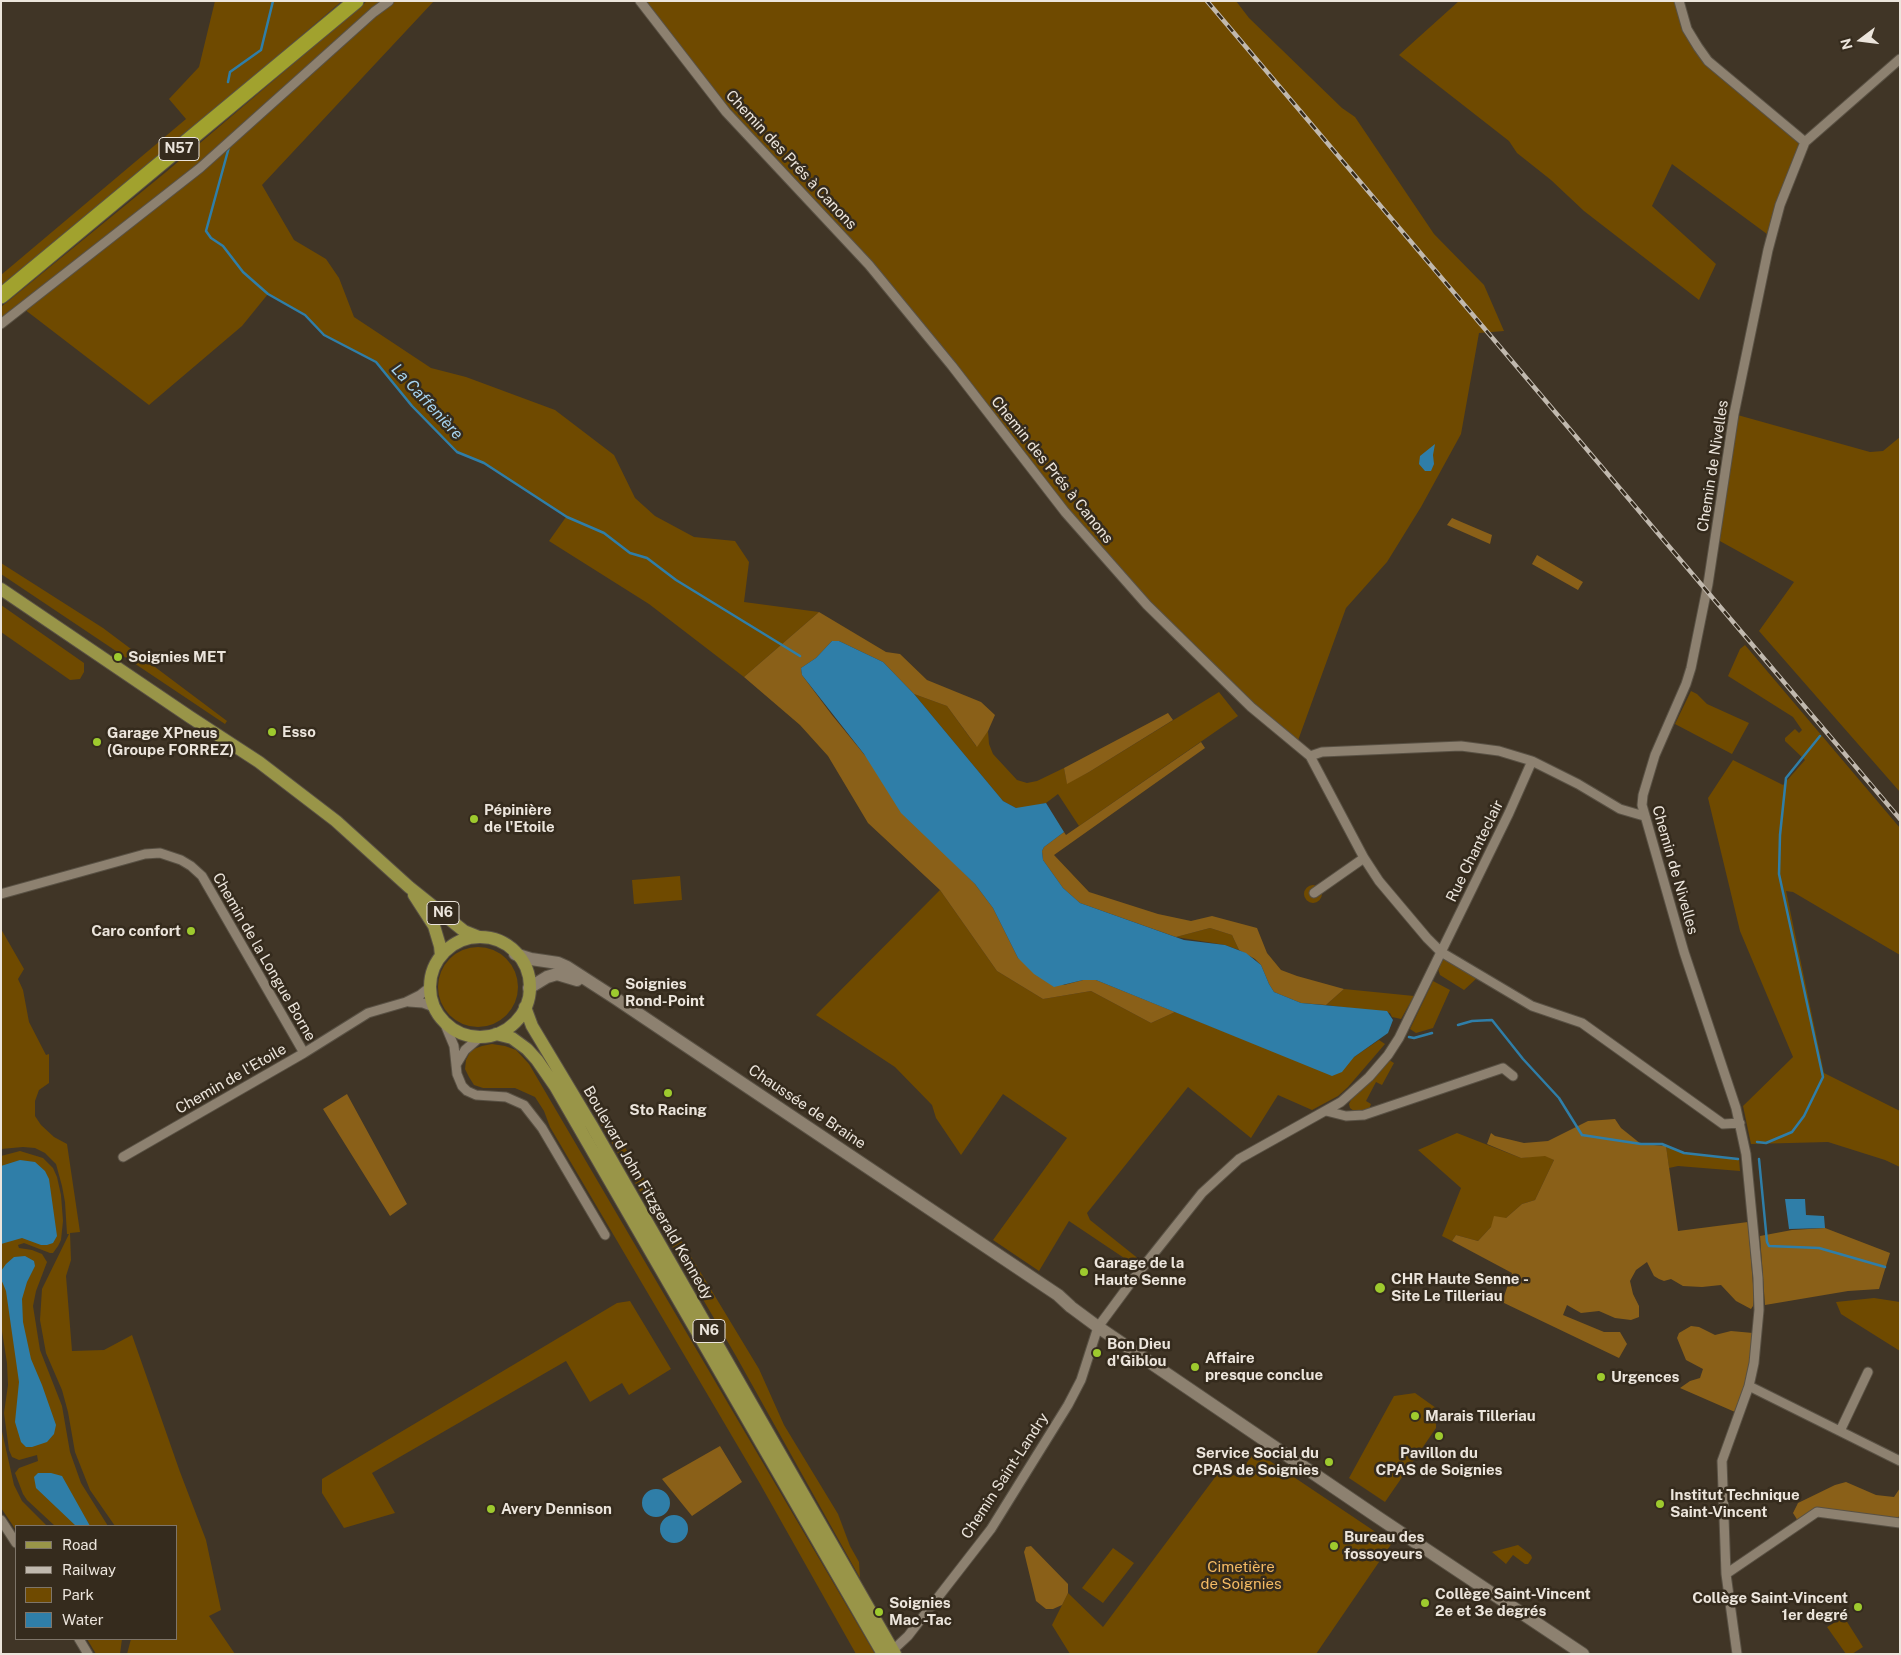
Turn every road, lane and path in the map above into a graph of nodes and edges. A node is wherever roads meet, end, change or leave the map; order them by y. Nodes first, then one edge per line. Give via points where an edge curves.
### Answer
1 (356, 1) edge
2 (389, 1) edge
3 (640, 1) edge
4 (1679, 1) edge
5 (1900, 60) edge
6 (1805, 142) junction
7 (1, 296) edge
8 (1, 324) edge
9 (1, 589) edge
10 (1310, 756) junction
11 (1532, 761) junction
12 (1644, 816) junction
13 (1364, 858) junction
14 (409, 887) junction
15 (1314, 893) dead end
16 (2, 894) edge
17 (478, 937) junction
18 (1441, 952) junction
19 (516, 954) junction
20 (441, 956) junction
21 (430, 987) junction
22 (529, 988) junction
23 (406, 1002) junction
24 (434, 1007) junction
25 (525, 1007) junction
26 (444, 1022) junction
27 (496, 1034) junction
28 (480, 1037) junction
29 (304, 1053) junction
30 (456, 1065) junction
31 (1513, 1076) dead end
32 (1326, 1111) junction
33 (1740, 1123) junction
34 (123, 1157) dead end
35 (606, 1235) dead end
36 (1071, 1307) junction
37 (1098, 1327) junction
38 (1868, 1372) dead end
39 (1749, 1386) junction
40 (1840, 1431) junction
41 (1900, 1461) edge
42 (1, 1520) edge
43 (1900, 1523) edge
44 (15, 1541) edge
45 (1726, 1574) junction
46 (79, 1640) edge
47 (890, 1652) edge
48 (88, 1654) edge
49 (1582, 1654) edge
50 (1737, 1654) edge

1 - 7 highway, N57
2 - 8 street via 200,168
3 - 10 street, Chemin des Prés à Canons via 726,112 869,265 1065,512 1147,605 1251,707
4 - 6 street via 1687,29 1708,60
5 - 6 street
6 - 12 street, Chemin de Nivelles via 1780,205 1768,250 1734,414 1708,584 1691,668 1655,755 1643,795
9 - 14 main road, N6 via 259,762 336,821
10 - 11 street via 1322,752 1461,746 1499,751
10 - 13 street, Chemin des Prés à Canons
11 - 12 street via 1620,809
11 - 18 street, Rue Chanteclair via 1510,814
12 - 33 street, Chemin de Nivelles
13 - 15 street
13 - 18 street, Chemin des Prés à Canons
14 - 17 main road, N6 via 464,931
14 - 20 main road, N6 via 434,926
16 - 29 street, Chemin de la Longue Borne via 145,854 160,853 181,860 202,876
17 - 19 main road, N6 via 501,942
17 - 20 main road, N6 via 454,945
18 - 32 street, Rue Chanteclair via 1388,1055 1354,1091
18 - 33 street, Chemin des Prés à Canons via 1532,1006 1582,1023 1724,1124
19 - 22 main road via 526,970
19 - 36 street, Chaussée de Braine via 567,967 1058,1295
20 - 21 main road via 433,971
21 - 23 street, Chemin de l'Etoile
21 - 24 main road
22 - 25 main road
22 - 36 street, Chaussée de Braine via 557,974 580,981 1053,1300
23 - 24 street, Chemin de l'Etoile
23 - 29 street, Chemin de l'Etoile via 368,1013
24 - 26 main road
25 - 27 main road via 516,1021
25 - 47 main road, Boulevard John Fitzgerald Kennedy / N6 via 532,1026
26 - 28 main road via 460,1033
26 - 30 street via 454,1046
27 - 28 main road
27 - 47 main road, Boulevard John Fitzgerald Kennedy / N6 via 512,1038 528,1049 555,1086
28 - 30 street
29 - 34 street, Chemin de l'Etoile
30 - 35 street via 460,1081 467,1091 476,1095 506,1097 524,1105
31 - 32 street via 1503,1068 1364,1115 1346,1116
32 - 37 street, Chemin Saint-Landry via 1246,1154 1216,1179
33 - 39 street, Chemin de Nivelles via 1746,1154 1759,1294 1756,1347
36 - 37 street, Chaussée de Braine
37 - 47 street, Chemin Saint-Landry via 1081,1380 1068,1405 991,1528 908,1636
37 - 49 street, Chaussée de Braine
38 - 40 street
39 - 40 street
39 - 45 street, Chemin de Nivelles via 1722,1461
40 - 41 street
42 - 44 street
43 - 45 street via 1817,1512
45 - 50 street, Chemin de Nivelles
46 - 48 street

